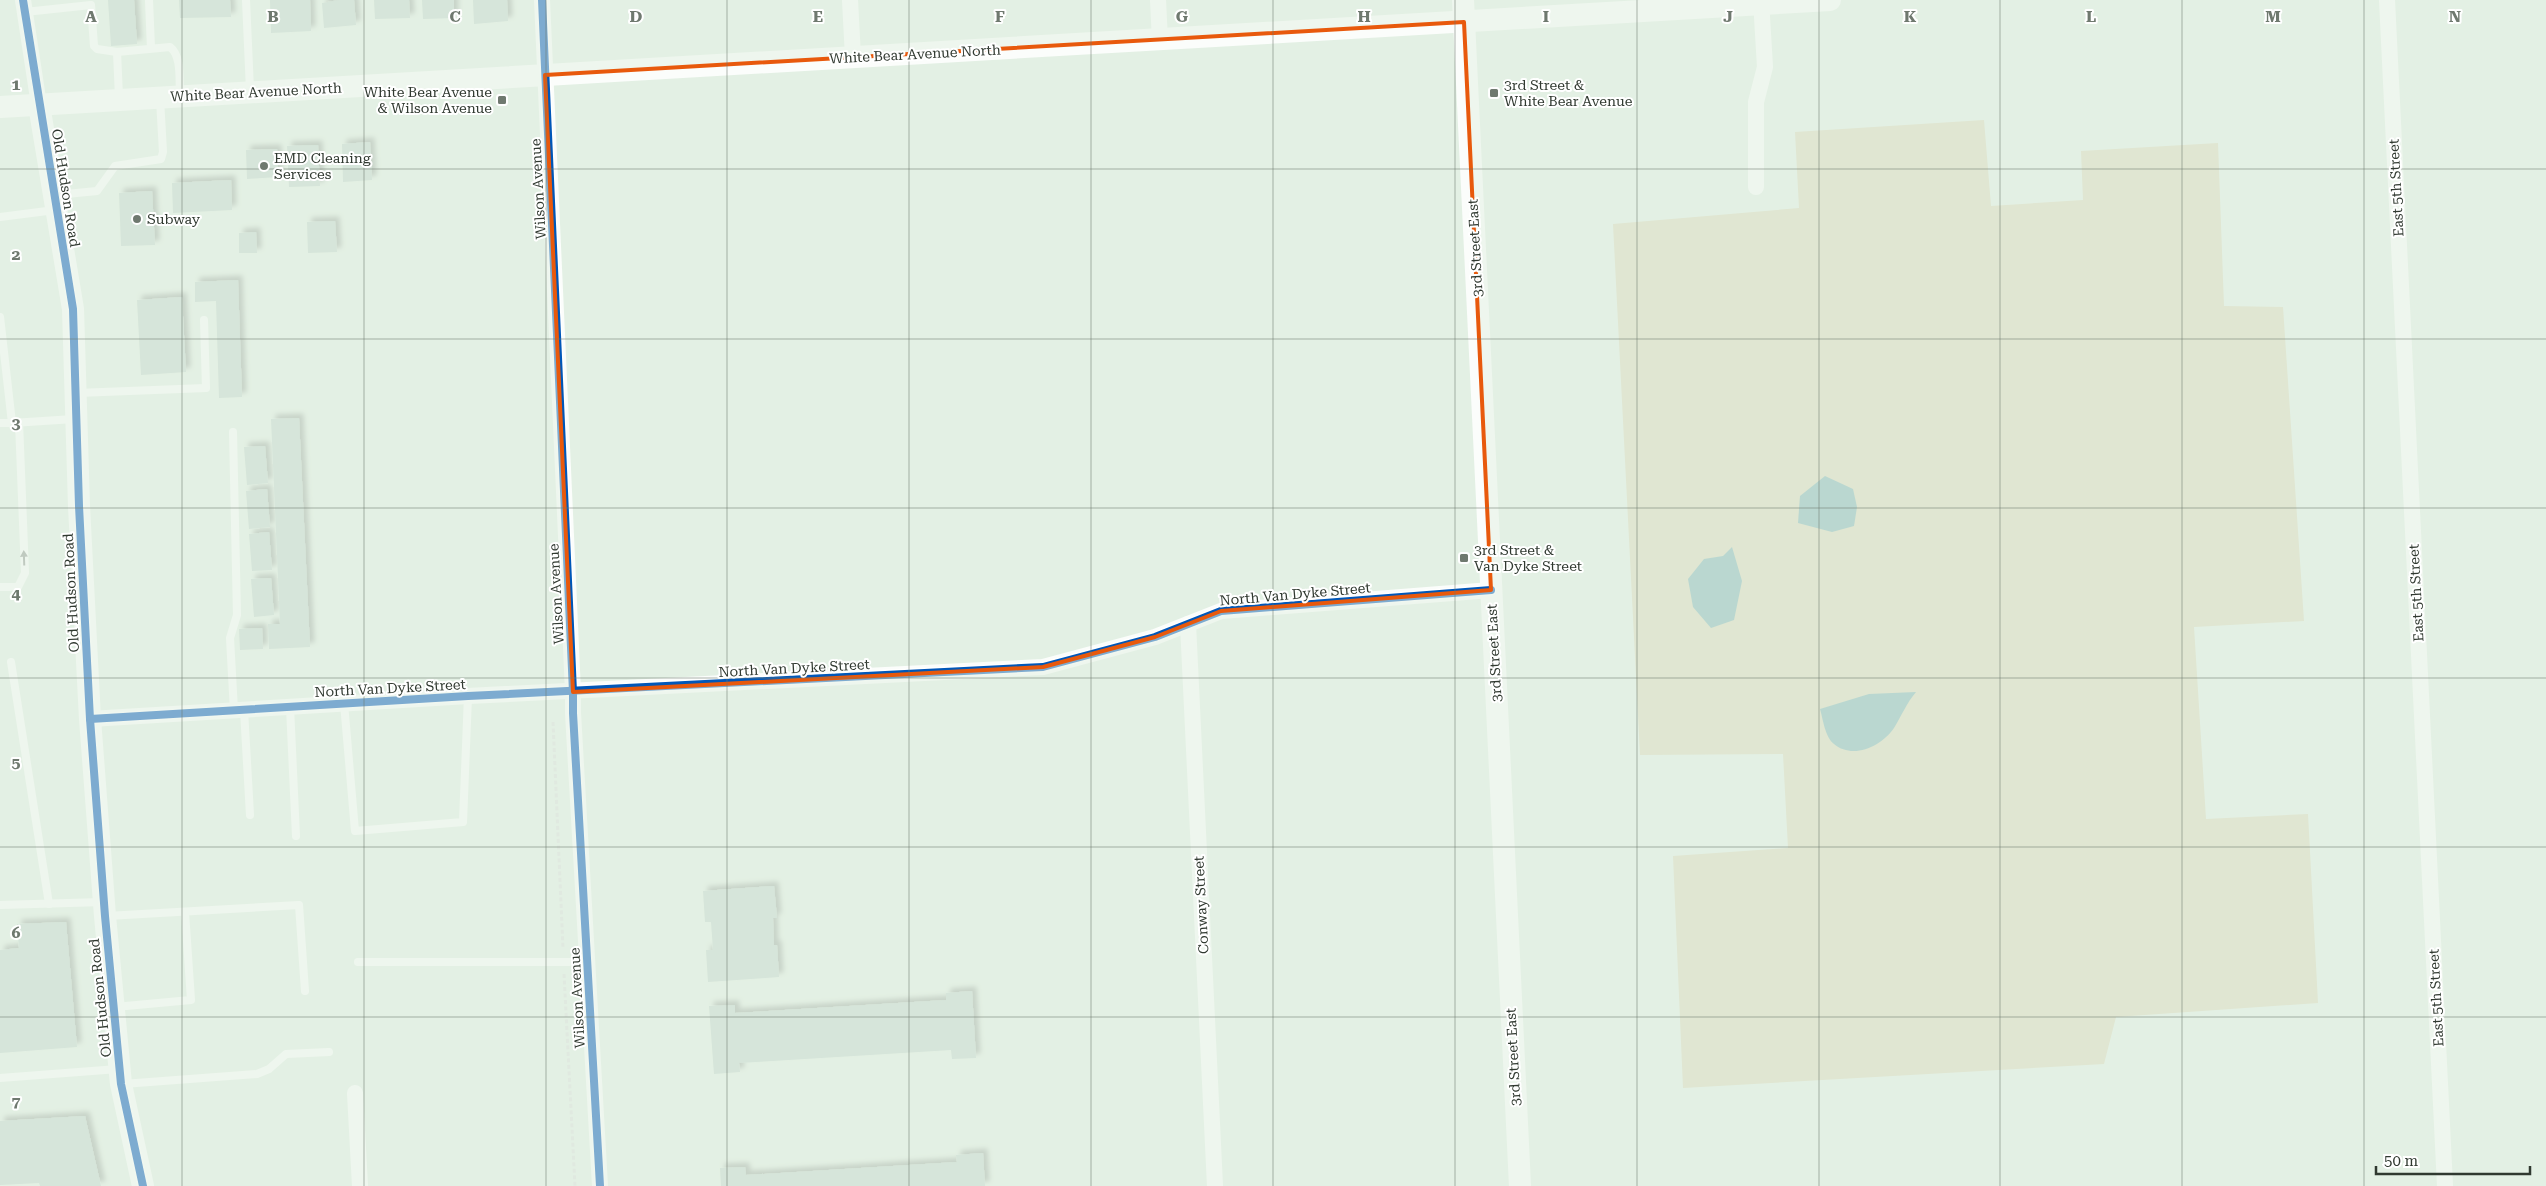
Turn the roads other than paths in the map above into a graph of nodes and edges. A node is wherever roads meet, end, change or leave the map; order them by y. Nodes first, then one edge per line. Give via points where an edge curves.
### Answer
1 (149, 0) edge
2 (246, 0) edge
3 (542, 0) edge
4 (850, 0) edge
5 (1158, 0) edge
6 (1830, 0) edge
7 (2387, 0) edge
8 (91, 2) edge
9 (1761, 2) edge
10 (24, 6) edge
11 (1463, 11) edge
12 (1160, 41) junction
13 (152, 48) junction
14 (117, 52) junction
15 (853, 57) junction
16 (545, 75) junction
17 (250, 92) junction
18 (170, 97) junction
19 (119, 100) junction
20 (39, 105) junction
21 (0, 107) edge
22 (1756, 188) dead end
23 (56, 203) junction
24 (0, 217) edge
25 (0, 318) edge
26 (204, 320) dead end
27 (3, 376) edge
28 (76, 393) junction
29 (76, 419) junction
30 (16, 422) junction
31 (0, 424) edge
32 (233, 432) dead end
33 (0, 587) edge
34 (1492, 590) junction
35 (1188, 624) junction
36 (12, 662) dead end
37 (574, 692) junction
38 (468, 696) junction
39 (344, 703) junction
40 (290, 707) junction
41 (239, 711) junction
42 (90, 719) junction
43 (250, 815) dead end
44 (296, 836) dead end
45 (49, 904) junction
46 (0, 905) edge
47 (104, 909) junction
48 (185, 912) junction
49 (358, 962) dead end
50 (588, 962) junction
51 (305, 991) dead end
52 (114, 1007) junction
53 (329, 1052) dead end
54 (120, 1076) junction
55 (0, 1078) edge
56 (355, 1093) dead end
57 (143, 1186) edge
58 (360, 1186) edge
59 (600, 1186) edge
60 (1215, 1186) edge
61 (1520, 1186) edge
62 (2445, 1186) edge

1 - 13 lane
2 - 17 lane
3 - 16 street, Wilson Avenue
4 - 15 street
5 - 12 street
6 - 9 street, White Bear Avenue North
7 - 62 street, East 5th Street
8 - 10 lane
8 - 14 lane via 94,46 101,51
9 - 11 street, White Bear Avenue North
9 - 22 street via 1765,68 1756,102
10 - 20 street, Old Hudson Road
11 - 12 street, White Bear Avenue North
11 - 34 street, 3rd Street East
12 - 15 street, White Bear Avenue North
13 - 14 lane
13 - 18 lane via 170,47 175,51
14 - 19 lane
15 - 16 street, White Bear Avenue North
16 - 17 street, White Bear Avenue North
16 - 37 street, Wilson Avenue
17 - 18 street, White Bear Avenue North
18 - 19 street, White Bear Avenue North
18 - 23 lane via 161,159 115,166 96,191
19 - 20 street, White Bear Avenue North
20 - 21 street, White Bear Avenue North
20 - 23 street, Old Hudson Road
23 - 24 lane
23 - 28 street, Old Hudson Road via 73,309
25 - 27 lane
26 - 28 lane via 206,388
27 - 30 lane
28 - 29 street, Old Hudson Road
29 - 30 lane
29 - 42 street, Old Hudson Road
30 - 31 lane
33 -> 30 lane via 18,587 25,573
32 - 41 lane via 237,615 230,638
34 - 35 street, North Van Dyke Street via 1221,611
34 - 61 street, 3rd Street East
35 - 37 street, North Van Dyke Street via 1155,637 1043,667
35 - 60 street, Conway Street
36 - 45 lane
37 - 38 street, North Van Dyke Street
37 - 50 street, Wilson Avenue via 572,714
38 - 39 street, North Van Dyke Street
38 - 39 lane via 463,822 355,831
39 - 40 street, North Van Dyke Street
40 - 41 street, North Van Dyke Street
40 - 44 lane
41 - 42 street, North Van Dyke Street
41 - 43 lane
42 - 47 street, Old Hudson Road
45 - 46 lane
45 - 47 lane
47 - 48 lane
47 - 52 street, Old Hudson Road
48 - 51 lane via 299,905
48 - 52 lane via 191,1000
49 - 50 lane
50 - 59 street, Wilson Avenue
52 - 54 street, Old Hudson Road
53 - 54 lane via 286,1054 269,1069 257,1074
54 - 55 lane
54 - 57 street, Old Hudson Road
56 - 58 street

